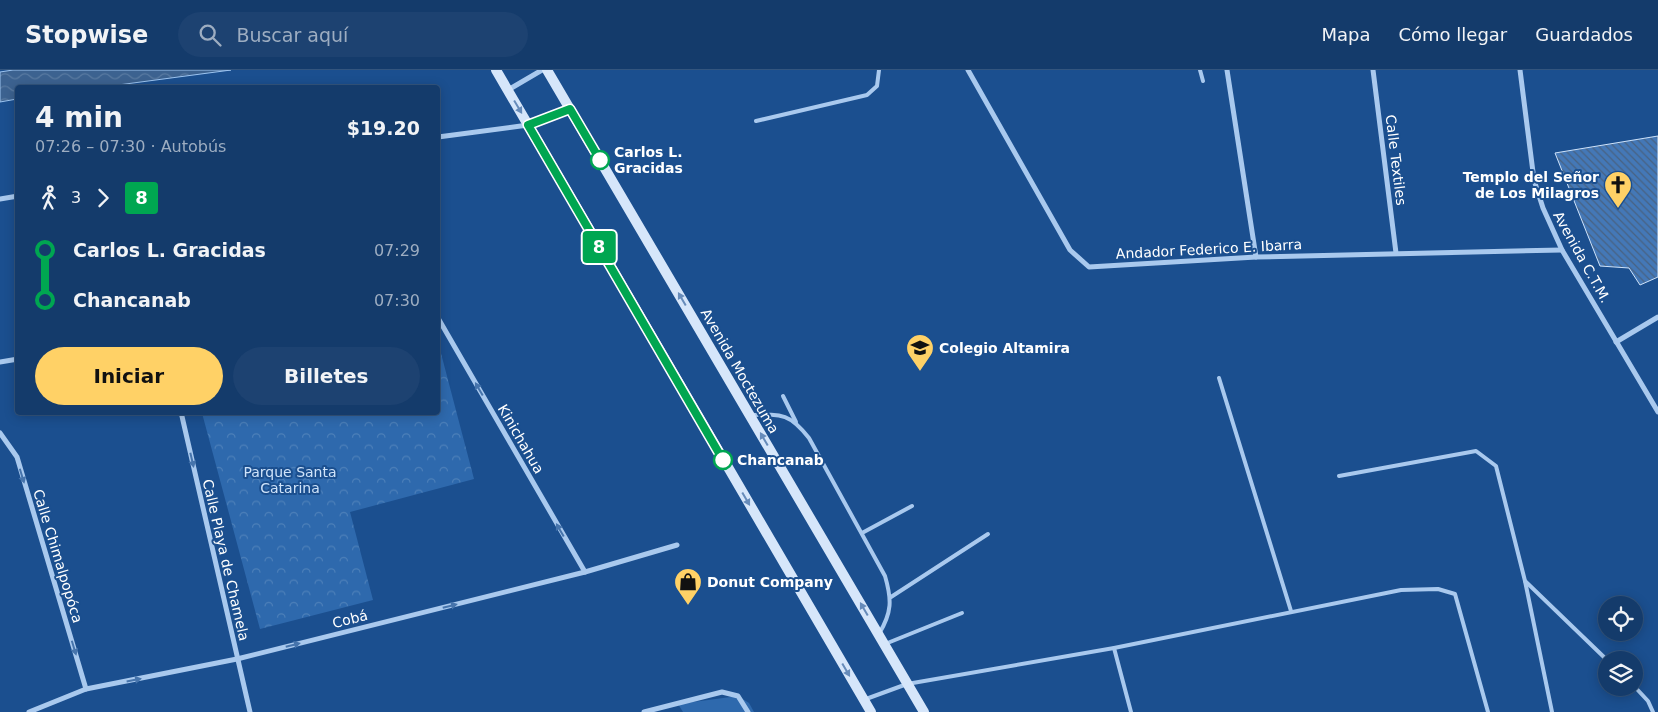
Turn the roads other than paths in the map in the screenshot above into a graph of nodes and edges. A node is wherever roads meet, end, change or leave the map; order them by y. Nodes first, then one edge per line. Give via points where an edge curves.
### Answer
1 (496, 70) edge
2 (542, 70) edge
3 (547, 70) edge
4 (879, 70) edge
5 (968, 70) edge
6 (1200, 70) edge
7 (1227, 70) edge
8 (1373, 70) edge
9 (1520, 70) edge
10 (1203, 81) dead end
11 (507, 90) junction
12 (570, 109) junction
13 (756, 121) dead end
14 (528, 125) junction
15 (440, 137) edge
16 (15, 196) edge
17 (0, 199) edge
18 (1562, 250) junction
19 (1396, 253) junction
20 (1256, 257) junction
21 (1658, 317) edge
22 (440, 321) edge
23 (1616, 342) junction
24 (15, 360) edge
25 (0, 362) edge
26 (1219, 378) dead end
27 (783, 396) dead end
28 (1658, 412) edge
29 (182, 415) edge
30 (750, 415) junction
31 (796, 422) junction
32 (0, 433) edge
33 (1339, 476) dead end
34 (912, 506) dead end
35 (862, 533) junction
36 (988, 534) dead end
37 (677, 545) dead end
38 (585, 572) junction
39 (1525, 580) junction
40 (891, 596) junction
41 (1291, 611) junction
42 (962, 613) dead end
43 (879, 634) junction
44 (886, 644) junction
45 (1114, 648) junction
46 (1598, 651) edge
47 (237, 659) junction
48 (907, 684) junction
49 (86, 689) junction
50 (1643, 695) edge
51 (864, 700) junction
52 (29, 712) edge
53 (250, 712) edge
54 (644, 712) edge
55 (748, 712) edge
56 (871, 712) edge
57 (924, 712) edge
58 (1131, 712) edge
59 (1488, 712) edge
60 (1552, 712) edge
61 (1653, 712) edge

1 - 11 street
2 - 11 street
3 - 12 street, Avenida Moctezuma
4 - 13 lane via 877,86 867,95
5 - 20 street, Andador Federico E. Ibarra via 1070,250 1089,267
6 - 10 lane
7 - 20 street
8 - 19 street, Calle Textiles
9 - 18 street, Avenida C.T.M. via 1534,180
11 -> 14 street
12 - 14 street
30 -> 12 street, Avenida Moctezuma
14 - 15 street
14 -> 51 street
16 - 17 street
18 - 19 street, Andador Federico E. Ibarra
18 - 23 street, Avenida C.T.M.
19 - 20 street, Andador Federico E. Ibarra
21 - 23 street
38 -> 22 street, Kinichahua
23 - 28 street, Avenida C.T.M.
24 - 25 street
26 - 41 lane
27 - 31 lane
29 -> 47 street, Calle Playa de Chamela
30 - 31 lane via 778,415
43 -> 30 street, Avenida Moctezuma
31 - 35 lane via 809,438
32 -> 49 street, Calle Chimalpopóca via 17,457
33 - 39 lane via 1476,451 1496,466
34 - 35 lane
35 - 40 lane via 885,576
36 - 40 lane
37 - 38 street, Cobá
47 -> 38 street, Cobá
39 - 46 lane
39 - 60 lane
40 - 43 lane via 888,618
41 - 45 lane
41 - 59 lane via 1401,590 1438,589 1455,594
42 - 44 lane
43 - 44 street, Avenida Moctezuma
44 - 48 street, Avenida Moctezuma
45 - 48 lane
45 - 58 lane
49 -> 47 street, Cobá
47 - 53 street, Calle Playa de Chamela
48 - 51 lane
48 - 57 street, Avenida Moctezuma
49 - 52 street, Cobá
50 - 61 lane
51 - 56 street
54 - 55 street via 722,692 738,696

